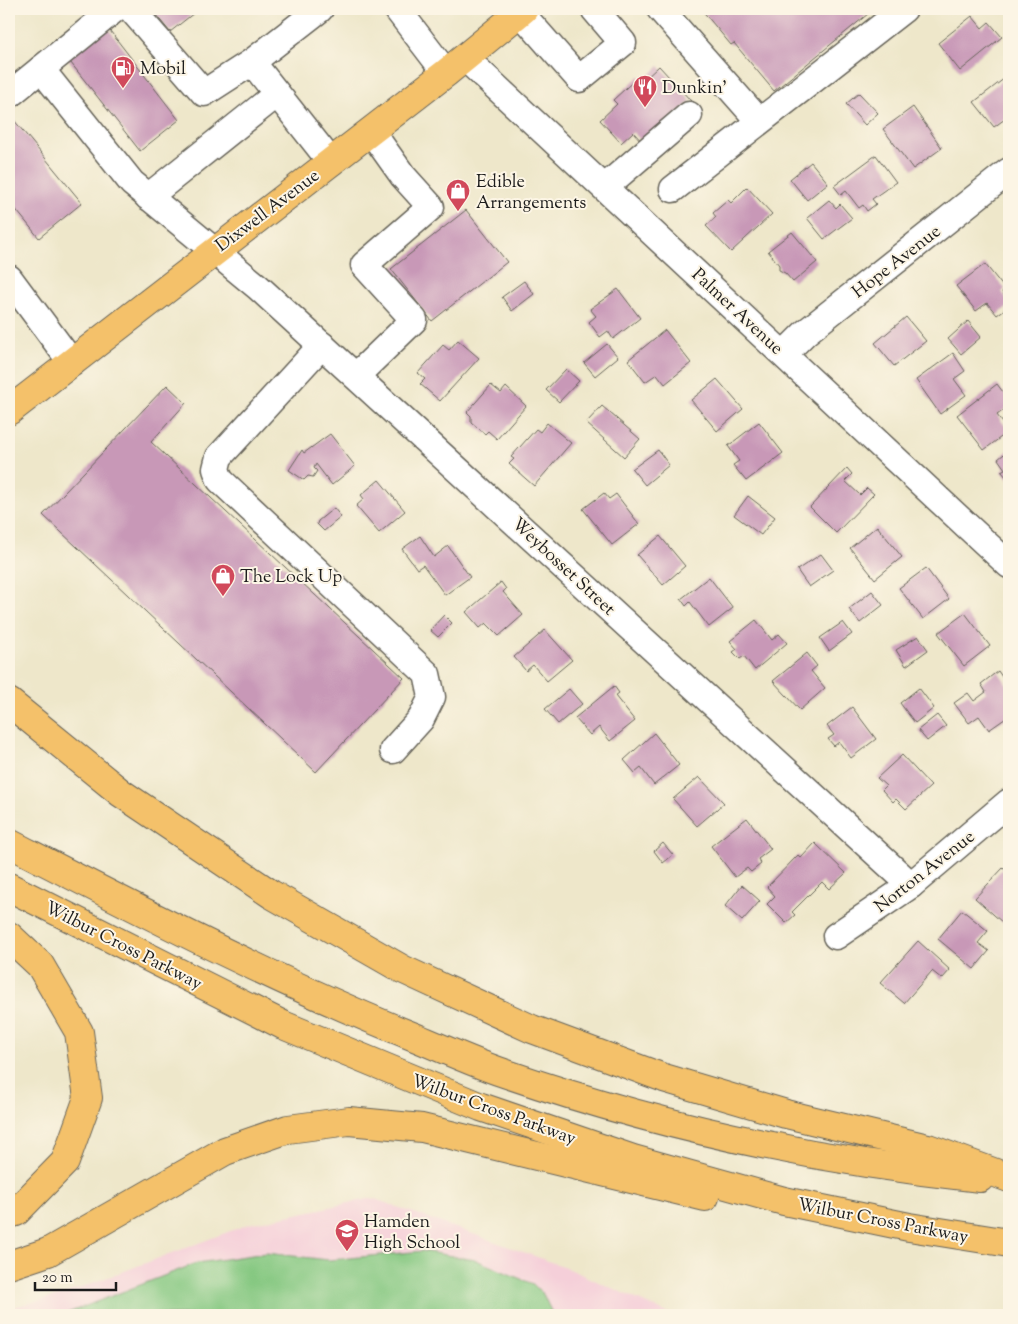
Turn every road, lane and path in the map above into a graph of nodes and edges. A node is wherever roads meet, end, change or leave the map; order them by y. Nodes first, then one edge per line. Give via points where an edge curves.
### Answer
1 (115, 9) edge
2 (131, 9) edge
3 (320, 9) edge
4 (397, 9) edge
5 (594, 9) edge
6 (660, 9) edge
7 (904, 9) edge
8 (522, 10) edge
9 (252, 62) junction
10 (455, 65) junction
11 (41, 69) junction
12 (277, 94) junction
13 (9, 95) edge
14 (689, 115) dead end
15 (759, 121) junction
16 (371, 131) junction
17 (330, 162) junction
18 (1009, 171) edge
19 (605, 187) junction
20 (672, 189) dead end
21 (148, 197) junction
22 (215, 250) junction
23 (9, 278) edge
24 (322, 345) junction
25 (784, 354) junction
26 (72, 363) junction
27 (356, 376) junction
28 (9, 411) edge
29 (1009, 565) edge
30 (9, 702) edge
31 (393, 750) dead end
32 (1009, 802) edge
33 (9, 843) edge
34 (911, 885) junction
35 (9, 887) edge
36 (9, 936) edge
37 (836, 936) dead end
38 (1009, 1179) edge
39 (784, 1201) junction
40 (9, 1214) edge
41 (1009, 1243) edge
42 (9, 1265) edge

1 - 11 street
2 - 9 street via 204,92
3 - 9 street
4 - 10 street, Palmer Avenue
5 - 8 street via 623,43 579,79
6 - 15 street
7 - 15 street
8 - 10 main road, Dixwell Avenue
9 - 12 street
10 - 16 main road, Dixwell Avenue
10 - 19 street, Palmer Avenue
11 - 13 street
11 - 21 street, Weybosset Street via 132,183
12 - 17 street
12 - 21 street
14 - 19 street
15 - 20 street
16 - 17 main road, Dixwell Avenue
16 - 27 street via 403,176 431,207 364,265 414,320
17 - 22 main road, Dixwell Avenue
18 - 25 street, Hope Avenue via 805,333
19 - 25 street, Palmer Avenue
21 - 22 street, Weybosset Street
22 - 24 street, Weybosset Street
22 - 26 main road, Dixwell Avenue
23 - 26 street
24 - 27 street, Weybosset Street
24 - 31 street via 219,457 216,469 220,480 427,674 432,697 421,719
25 - 29 street, Palmer Avenue
26 - 28 main road, Dixwell Avenue
27 - 34 street, Weybosset Street
30 - 38 main road via 129,799 271,894 402,969 532,1029 664,1078 786,1114 928,1148
32 - 34 street, Norton Avenue
33 - 38 main road, Wilbur Cross Parkway via 169,926 335,1005 503,1073 667,1123 799,1153 922,1172
34 - 37 street, Norton Avenue
35 - 39 main road, Wilbur Cross Parkway via 283,1025 472,1104 633,1159
36 - 40 main road via 40,966 79,1032 88,1098 65,1162 16,1212
39 - 41 main road, Wilbur Cross Parkway via 908,1227
39 - 42 main road via 704,1197 422,1128 349,1121 288,1129 225,1151 48,1252

